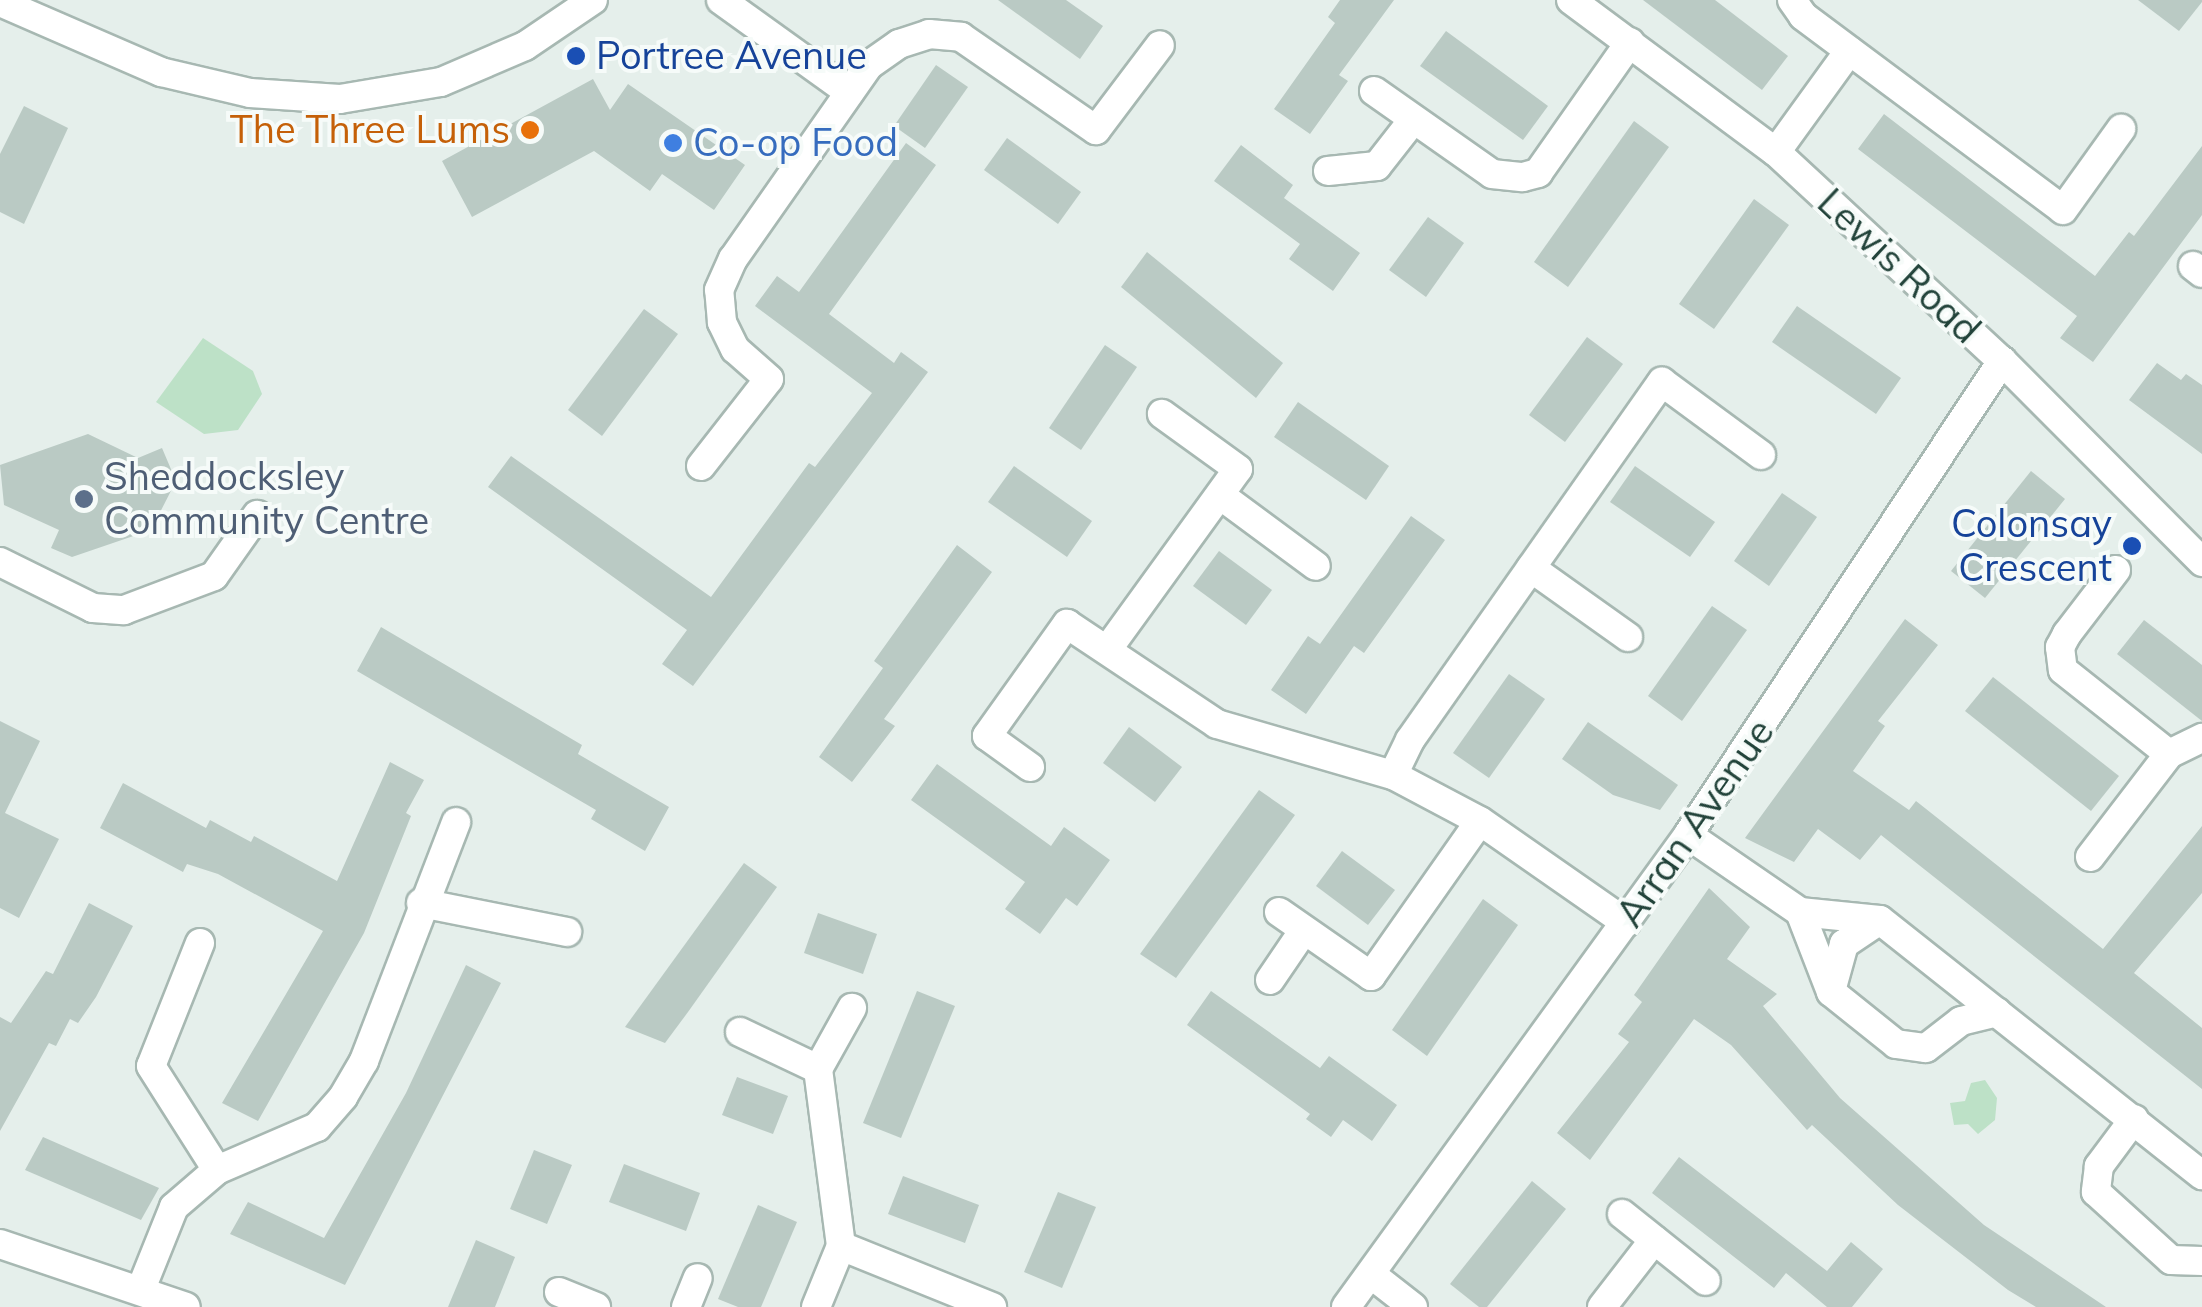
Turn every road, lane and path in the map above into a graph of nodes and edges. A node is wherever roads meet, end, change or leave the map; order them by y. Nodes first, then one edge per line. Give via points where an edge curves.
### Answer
1 (592, 0) edge
2 (721, 0) edge
3 (1571, 0) edge
4 (1792, 0) edge
5 (0, 2) edge
6 (1630, 42) junction
7 (1160, 46) dead end
8 (1849, 51) junction
9 (1374, 91) dead end
10 (850, 92) junction
11 (1413, 120) junction
12 (2121, 129) dead end
13 (1776, 152) junction
14 (1328, 172) dead end
15 (2002, 361) junction
16 (1162, 414) dead end
17 (1761, 455) dead end
18 (701, 466) dead end
19 (1220, 495) junction
20 (257, 516) dead end
21 (0, 562) edge
22 (2202, 562) edge
23 (1316, 566) dead end
24 (1531, 568) junction
25 (2116, 570) dead end
26 (1628, 636) dead end
27 (1106, 650) junction
28 (2202, 738) edge
29 (2169, 754) junction
30 (1030, 768) dead end
31 (1393, 776) junction
32 (456, 822) dead end
33 (1480, 822) junction
34 (1688, 835) junction
35 (2090, 858) dead end
36 (421, 903) junction
37 (1279, 912) dead end
38 (1800, 912) junction
39 (1880, 920) junction
40 (1626, 923) junction
41 (1304, 930) junction
42 (568, 932) dead end
43 (200, 943) dead end
44 (1270, 980) dead end
45 (1831, 992) junction
46 (852, 1008) dead end
47 (1998, 1012) junction
48 (740, 1032) dead end
49 (818, 1068) junction
50 (2134, 1119) junction
51 (217, 1170) junction
52 (2202, 1175) edge
53 (1622, 1214) dead end
54 (1654, 1240) junction
55 (0, 1244) edge
56 (841, 1246) junction
57 (2202, 1260) edge
58 (1372, 1275) junction
59 (698, 1278) dead end
60 (1706, 1281) dead end
61 (140, 1289) junction
62 (558, 1292) dead end
63 (186, 1307) edge
64 (596, 1307) edge
65 (686, 1307) edge
66 (816, 1307) edge
67 (992, 1307) edge
68 (1346, 1307) edge
69 (1413, 1307) edge
70 (1602, 1307) edge

1 - 5 street via 526,46 441,82 340,99 250,92 161,72
2 - 10 street
3 - 6 street, Lewis Road
4 - 8 street
6 - 11 street via 1538,173 1492,174
6 - 13 street, Lewis Road
7 - 10 street via 1096,130 961,38 929,34 899,44 869,65
8 - 12 street via 2063,210
8 - 13 street
9 - 11 street
10 - 18 street via 733,259 719,290 722,322 735,348 768,378
11 - 14 street via 1377,166
13 - 15 street, Lewis Road
15 - 22 street, Lewis Road
15 - 34 street, Arran Avenue
16 - 19 street via 1238,469
17 - 24 street via 1662,382
19 - 23 street
19 - 27 street
20 - 21 street via 214,576 124,610 93,608
24 - 26 street
24 - 31 street via 1410,740
25 - 29 street via 2066,634 2063,670
27 - 30 street via 1067,624 988,736
27 - 31 street via 1217,724
28 - 29 street
29 - 35 street
31 - 33 street
32 - 36 street
33 - 40 street
33 - 41 street via 1371,976
34 - 38 street
34 - 40 street, Arran Avenue
36 - 42 street
36 - 51 street via 364,1062 342,1097 317,1127
37 - 41 street
38 - 39 street
38 - 45 street
39 - 45 street via 1844,944
39 - 47 street
40 - 58 street, Arran Avenue
41 - 44 street
43 - 51 street via 150,1066
45 - 47 street via 1910,1048 1926,1048 1961,1021
46 - 49 street
47 - 50 street
48 - 49 street
49 - 56 street
50 - 52 street
50 - 57 street via 2099,1166 2096,1192 2170,1260
51 - 61 street via 174,1206
53 - 54 street
54 - 60 street
54 - 70 street
55 - 61 street
56 - 66 street
56 - 67 street
58 - 68 street
58 - 69 street
59 - 65 street
61 - 63 street
62 - 64 street

